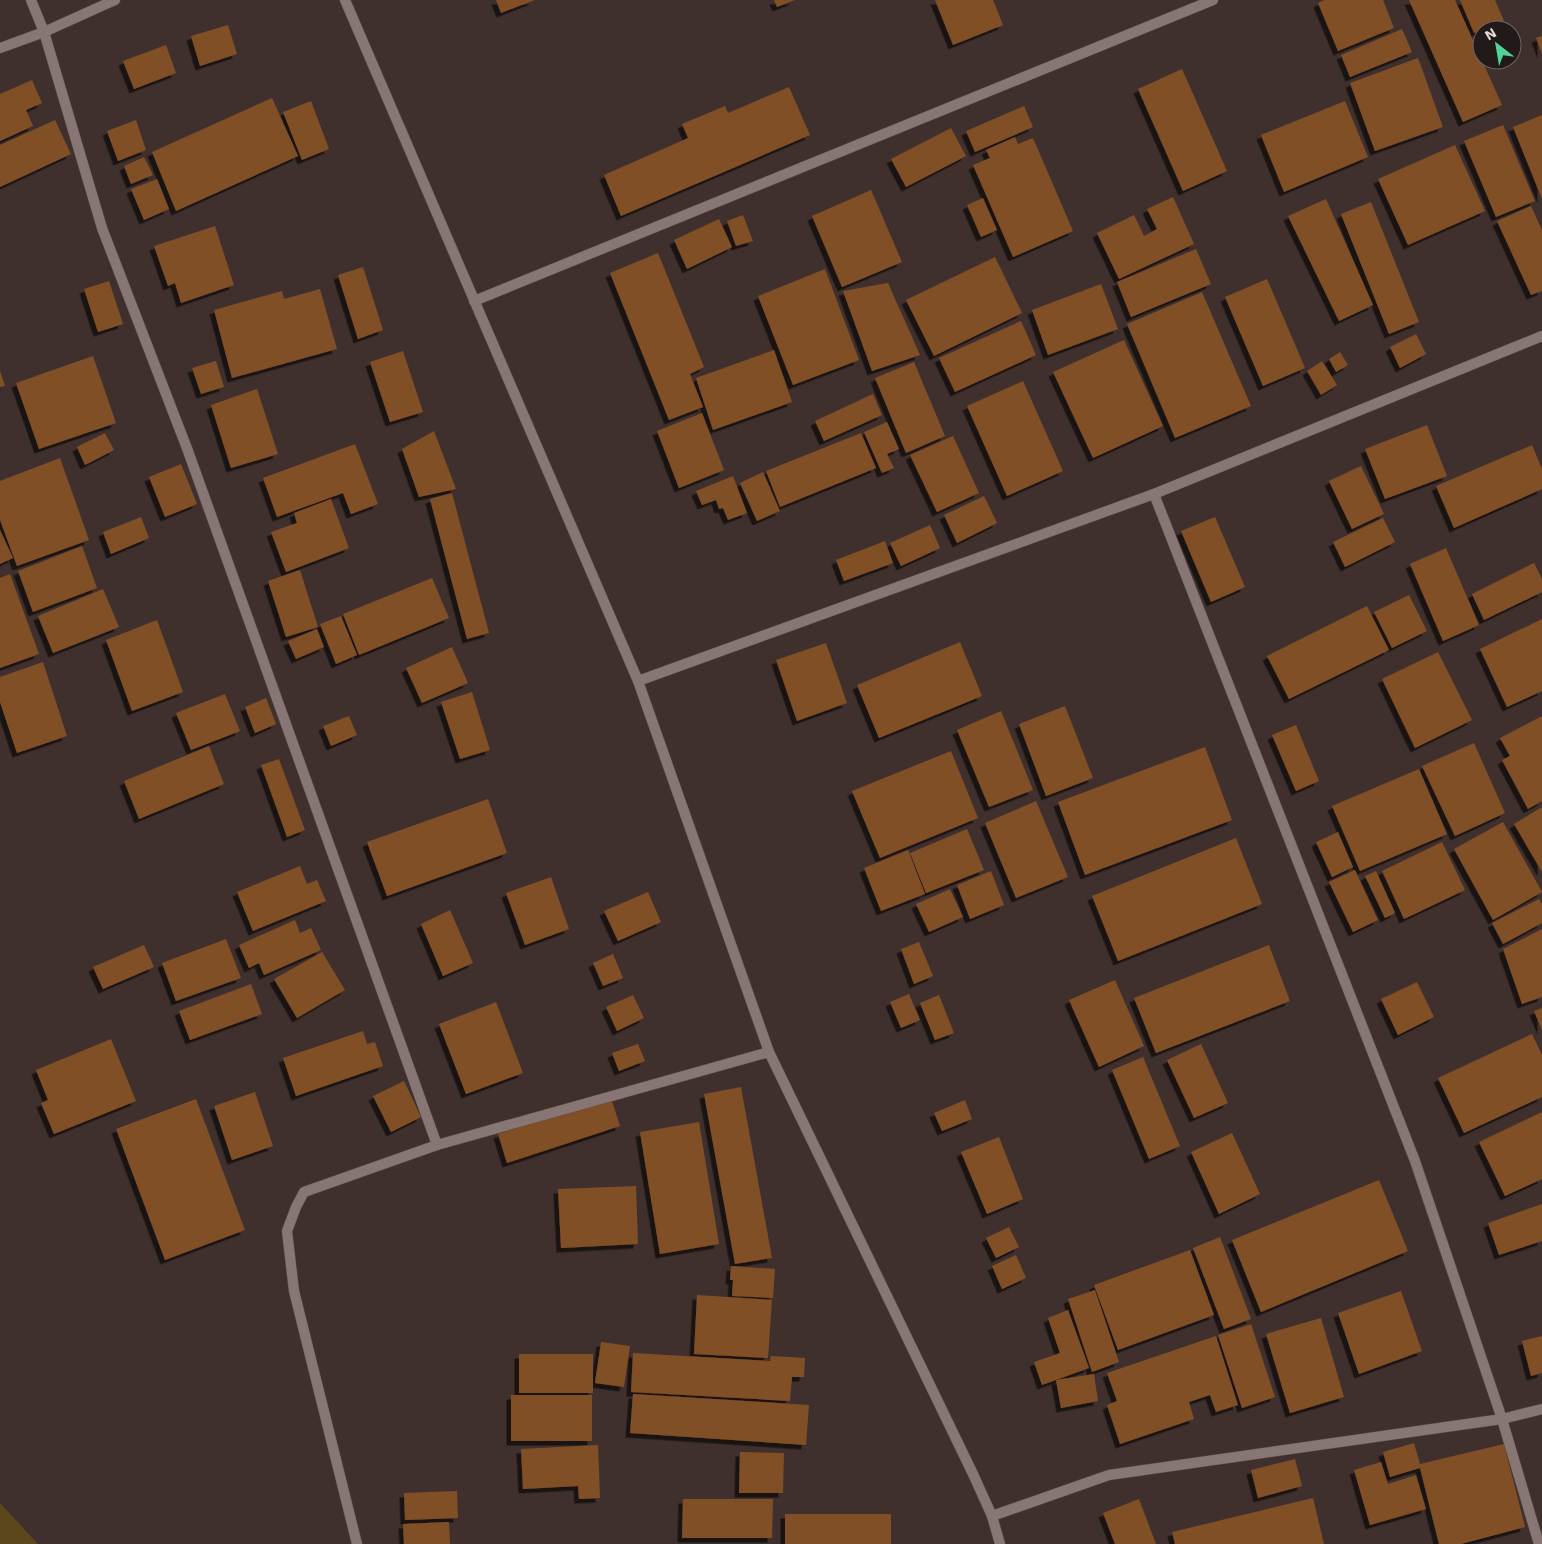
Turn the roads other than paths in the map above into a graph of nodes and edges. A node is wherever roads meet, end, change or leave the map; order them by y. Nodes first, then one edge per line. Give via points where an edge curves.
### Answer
1 (32, 0) edge
2 (115, 0) edge
3 (344, 0) edge
4 (1213, 0) edge
5 (44, 32) junction
6 (0, 48) edge
7 (474, 301) junction
8 (1541, 338) edge
9 (1154, 494) junction
10 (638, 681) junction
11 (769, 1052) junction
12 (437, 1145) junction
13 (1542, 1409) edge
14 (1502, 1419) junction
15 (992, 1516) junction
16 (358, 1544) edge
17 (1000, 1544) edge
18 (1539, 1544) edge

1 - 5 street
2 - 5 street
3 - 7 street
4 - 7 street
5 - 6 street
5 - 12 street via 102,228 188,451
7 - 10 street
8 - 9 street
9 - 10 street
9 - 14 street via 1415,1161
10 - 11 street
11 - 12 street
11 - 15 street
12 - 16 street via 304,1192 287,1231 294,1291
13 - 14 street
14 - 15 street via 1109,1475
14 - 18 street
15 - 17 street

